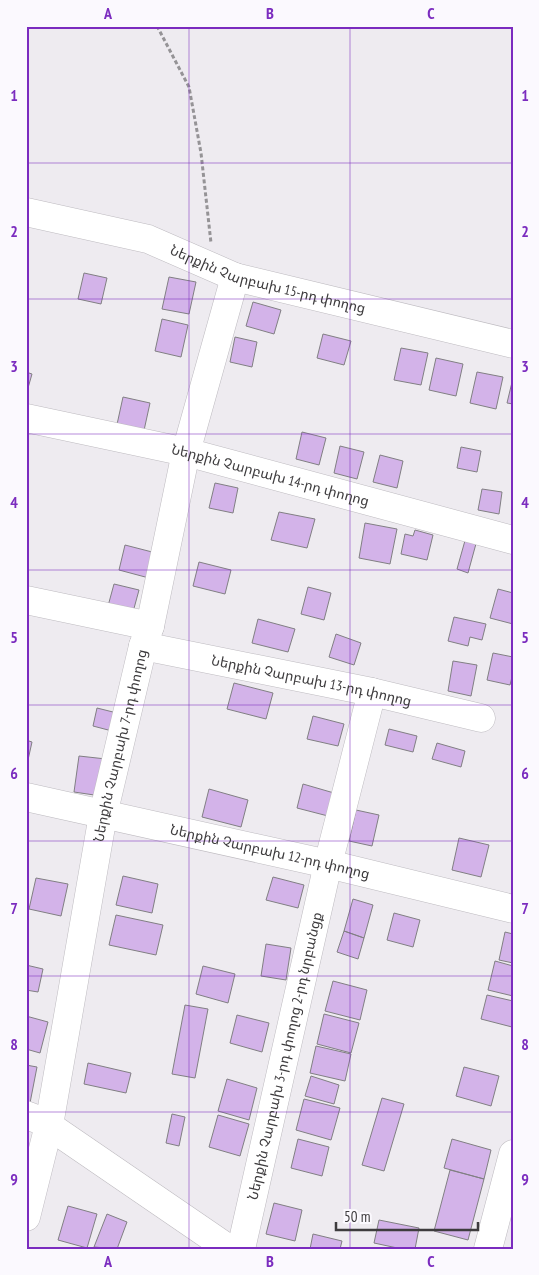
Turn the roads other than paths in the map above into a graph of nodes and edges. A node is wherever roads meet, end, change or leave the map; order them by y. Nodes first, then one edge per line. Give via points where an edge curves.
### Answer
1 (26, 212) edge
2 (235, 277) junction
3 (513, 344) edge
4 (26, 418) edge
5 (186, 452) junction
6 (513, 540) edge
7 (26, 600) edge
8 (147, 636) junction
9 (372, 692) junction
10 (481, 718) dead end
11 (26, 797) edge
12 (103, 815) junction
13 (328, 864) junction
14 (513, 909) edge
15 (38, 1120) edge
16 (513, 1154) edge
17 (509, 1186) edge
18 (26, 1217) edge
19 (229, 1249) edge
20 (241, 1249) edge
21 (488, 1249) edge

1 - 2 street, Ներքին Չարբախ 15-րդ փողոց via 148,240
2 - 3 street, Ներքին Չարբախ 15-րդ փողոց
2 - 5 street, Ներքին Չարբախ 7-րդ փողոց
4 - 5 street, Ներքին Չարբախ 14-րդ փողոց
5 - 6 street, Ներքին Չարբախ 14-րդ փողոց
5 - 8 street, Ներքին Չարբախ 7-րդ փողոց
7 - 8 street, Ներքին Չարբախ 13-րդ փողոց
8 - 9 street, Ներքին Չարբախ 13-րդ փողոց
8 - 12 street, Ներքին Չարբախ 7-րդ փողոց
9 - 10 street, Ներքին Չարբախ 13-րդ փողոց
9 - 13 street, Ներքին Չարբախ 3-րդ փողոց 2-րդ նրբանցք
11 - 12 street, Ներքին Չարբախ 12-րդ փողոց
12 - 13 street, Ներքին Չարբախ 12-րդ փողոց
12 - 15 street, Ներքին Չարբախ 7-րդ փողոց
13 - 14 street, Ներքին Չարբախ 12-րդ փողոց
13 - 20 street, Ներքին Չարբախ 3-րդ փողոց 2-րդ նրբանցք
15 - 18 street, Ներքին Չարբախ 7-րդ փողոց
15 - 19 street
16 - 17 street
17 - 21 street

